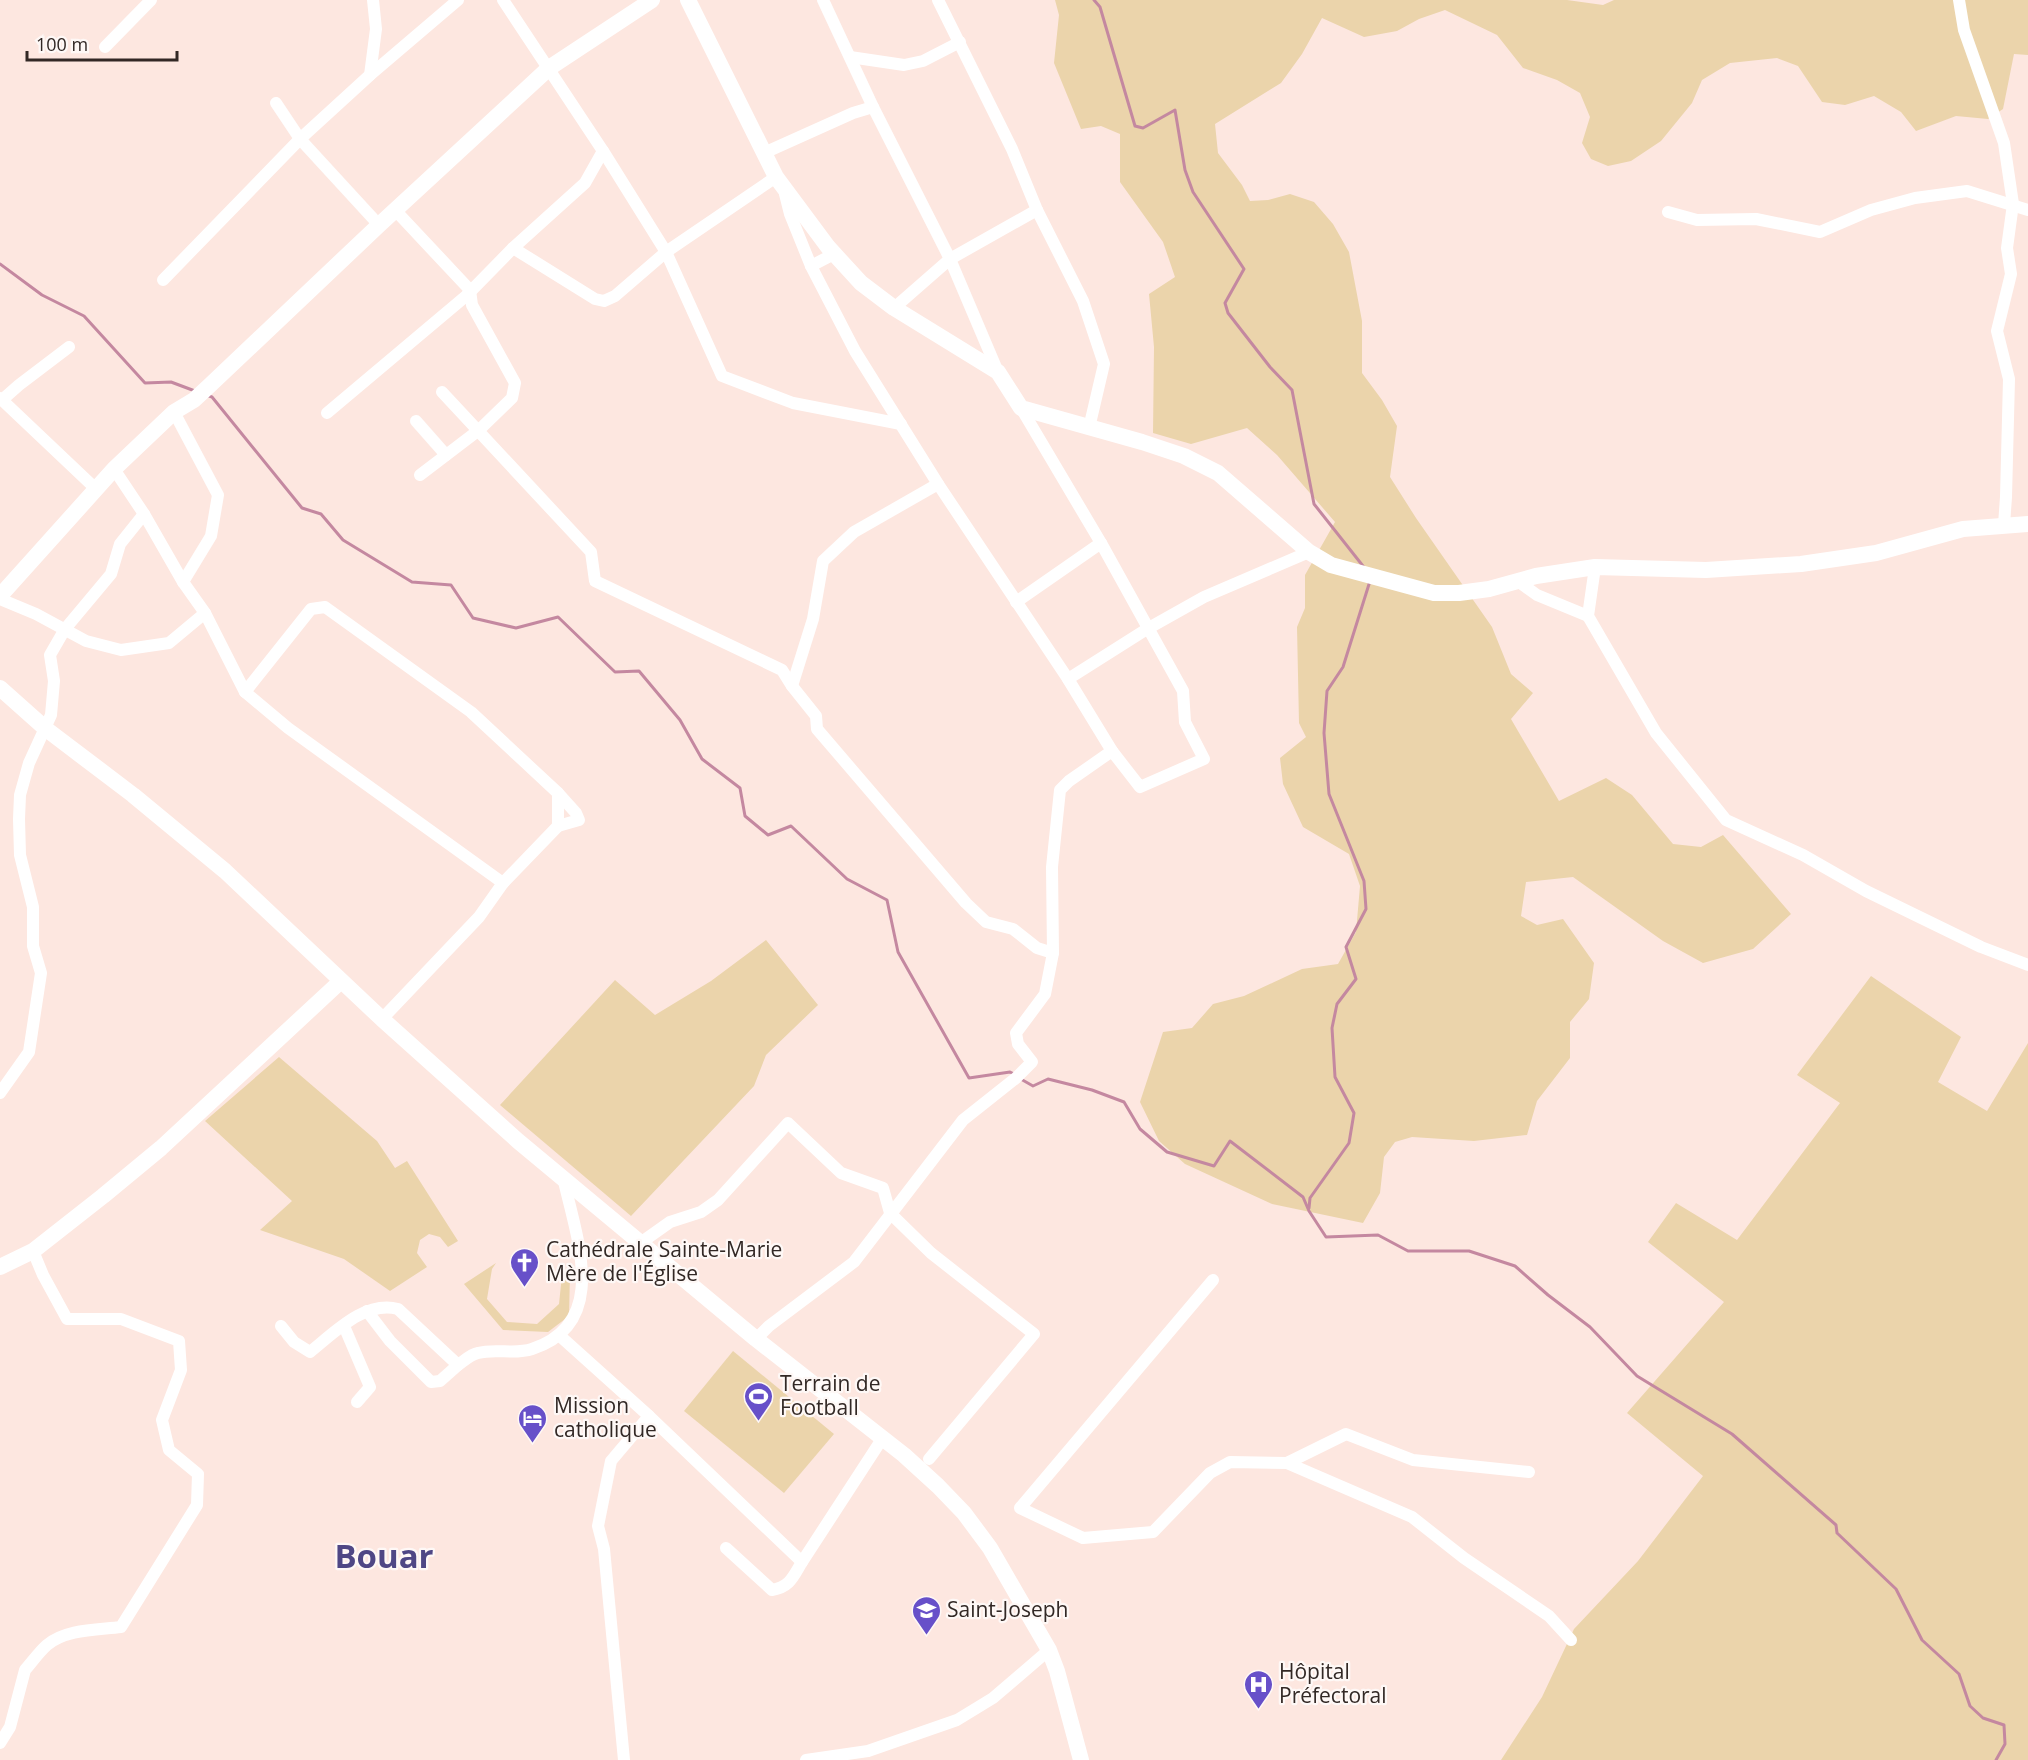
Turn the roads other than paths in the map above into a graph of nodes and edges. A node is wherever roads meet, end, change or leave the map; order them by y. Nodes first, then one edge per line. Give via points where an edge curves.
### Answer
1 (151, 0) edge
2 (373, 0) edge
3 (458, 0) edge
4 (503, 0) edge
5 (652, 0) edge
6 (688, 0) edge
7 (823, 0) edge
8 (938, 0) edge
9 (1959, 0) edge
10 (960, 42) junction
11 (105, 47) dead end
12 (850, 57) junction
13 (549, 68) junction
14 (370, 75) junction
15 (276, 103) dead end
16 (873, 108) junction
17 (300, 139) junction
18 (603, 151) junction
19 (764, 153) junction
20 (780, 183) junction
21 (2013, 204) junction
22 (395, 210) junction
23 (1037, 210) junction
24 (2028, 210) edge
25 (1668, 212) dead end
26 (379, 225) junction
27 (513, 248) junction
28 (666, 252) junction
29 (834, 254) junction
30 (950, 260) junction
31 (811, 266) junction
32 (163, 280) dead end
33 (470, 290) junction
34 (894, 308) junction
35 (69, 347) dead end
36 (998, 372) junction
37 (442, 392) dead end
38 (1, 399) edge
39 (1021, 408) junction
40 (174, 412) junction
41 (327, 413) dead end
42 (416, 421) dead end
43 (902, 424) junction
44 (1089, 428) junction
45 (479, 430) junction
46 (446, 455) junction
47 (114, 469) junction
48 (420, 476) dead end
49 (938, 484) junction
50 (96, 489) junction
51 (144, 514) junction
52 (2028, 524) edge
53 (2004, 525) junction
54 (1101, 543) junction
55 (1309, 552) junction
56 (1595, 567) junction
57 (183, 582) junction
58 (1519, 582) junction
59 (0, 597) edge
60 (1016, 602) junction
61 (205, 613) junction
62 (1588, 616) junction
63 (65, 629) junction
64 (1147, 629) junction
65 (1068, 679) junction
66 (792, 686) junction
67 (0, 688) edge
68 (245, 692) junction
69 (46, 729) junction
70 (1112, 751) junction
71 (558, 793) junction
72 (558, 826) junction
73 (503, 883) junction
74 (1053, 953) junction
75 (2028, 965) edge
76 (341, 981) junction
77 (382, 1019) junction
78 (0, 1093) edge
79 (562, 1178) junction
80 (890, 1213) junction
81 (639, 1244) junction
82 (33, 1251) junction
83 (0, 1267) edge
84 (1213, 1280) dead end
85 (367, 1311) junction
86 (282, 1326) dead end
87 (344, 1326) junction
88 (560, 1336) junction
89 (756, 1339) junction
90 (458, 1365) junction
91 (357, 1402) dead end
92 (649, 1416) junction
93 (882, 1439) junction
94 (929, 1460) dead end
95 (1287, 1463) junction
96 (1529, 1472) dead end
97 (726, 1548) dead end
98 (802, 1562) junction
99 (1571, 1640) dead end
100 (1049, 1650) junction
101 (0, 1743) edge
102 (864, 1756) edge
103 (1076, 1757) edge
104 (624, 1760) edge
105 (806, 1760) edge

1 - 11 street
2 - 14 street via 376,29
3 - 14 street
4 - 13 street
5 - 13 street
6 - 19 street
7 - 12 street
8 - 10 street
9 - 21 street via 1964,30 2004,143
10 - 12 street via 923,61 904,65
10 - 23 street
12 - 16 street
13 - 18 street
13 - 22 street
14 - 17 street
15 - 17 street
16 - 19 street via 853,113
16 - 30 street
17 - 26 street
17 - 32 street
18 - 27 street via 585,183
18 - 28 street
19 - 20 street
20 - 28 street
20 - 29 street
20 - 31 street
21 - 24 street
21 - 25 street via 1967,191 1915,198 1871,210 1820,232 1756,219 1697,220
21 - 53 street via 2007,248 2011,274 1997,331 2009,379
22 - 26 street
22 - 33 street
23 - 30 street
23 - 44 street via 1083,301 1104,364
26 - 40 street via 194,400
27 - 28 street via 604,301
27 - 33 street
28 - 43 street via 722,376 793,403
29 - 31 street
29 - 34 street via 861,283
30 - 34 street
30 - 36 street
31 - 43 street via 855,351
33 - 41 street
33 - 45 street via 472,305 515,383 512,398
34 - 36 street
35 - 38 street
36 - 39 street
37 - 45 street
38 - 50 street
39 - 44 street
39 - 54 street
40 - 47 street
40 - 57 street via 218,495 211,536
42 - 46 street
43 - 49 street
44 - 55 street via 1184,456 1218,473
45 - 46 street
45 - 66 street via 591,552 596,581 782,670
46 - 48 street
47 - 50 street
47 - 51 street
49 - 60 street
49 - 66 street via 854,532 823,561 813,618
50 - 59 street
51 - 57 street
51 - 63 street via 120,544 111,574
52 - 53 street
53 - 56 street via 1963,529 1876,553 1801,564 1706,570
54 - 60 street
54 - 64 street
55 - 58 street via 1331,565 1434,593 1459,593
55 - 64 street via 1204,597
56 - 58 street
56 - 62 street
57 - 61 street
58 - 62 street via 1537,595
59 - 63 street
60 - 65 street
61 - 63 street via 169,643 121,650 86,641
61 - 68 street
62 - 75 street via 1656,733 1726,820 1981,947
63 - 69 street via 50,655 54,681
64 - 65 street
64 - 70 street via 1183,691 1185,722 1204,759 1140,787
65 - 70 street
66 - 74 street via 816,716 817,729 966,903 986,922 1013,929 1037,948
67 - 69 street
68 - 71 street via 311,609 325,607 471,712
68 - 73 street via 288,728
69 - 76 street via 225,871
69 - 78 street via 29,763 19,819 20,855 33,907 33,946 41,973 29,1052
70 - 74 street via 1060,790 1052,867
71 - 72 street
71 - 72 street via 579,820
72 - 73 street
73 - 77 street via 479,917
74 - 80 street via 1045,994 1016,1033 1018,1044 1032,1062 963,1120
76 - 77 street
76 - 82 street via 161,1148
77 - 79 street
79 - 81 street
79 - 88 street via 580,1254 582,1292 576,1315
80 - 81 street via 883,1188 841,1173 788,1123 718,1200 701,1212 670,1222
80 - 89 street via 854,1262
80 - 94 street via 931,1253 1034,1334
81 - 89 street
82 - 83 street
82 - 101 street via 67,1319 121,1319 179,1341 181,1370 162,1420 169,1450 198,1474 197,1505 121,1627 70,1634 48,1644 25,1670 10,1727
84 - 95 street via 1020,1508 1083,1538 1153,1532 1210,1473 1230,1462
85 - 87 street
85 - 90 street via 388,1306 398,1310
85 - 90 street via 390,1341 431,1382 440,1381
86 - 87 street via 294,1342 310,1352
87 - 91 street via 370,1387
88 - 90 street via 531,1350 477,1353
88 - 92 street
89 - 93 street
92 - 98 street
92 - 104 street via 611,1461 597,1526 604,1549
93 - 98 street
93 - 100 street via 964,1513 990,1548
95 - 96 street via 1346,1434 1413,1460
95 - 99 street via 1412,1517 1549,1616
97 - 98 street via 772,1590 783,1588 792,1580
100 - 102 street via 993,1698 957,1720
100 - 103 street via 1058,1671
102 - 105 street

